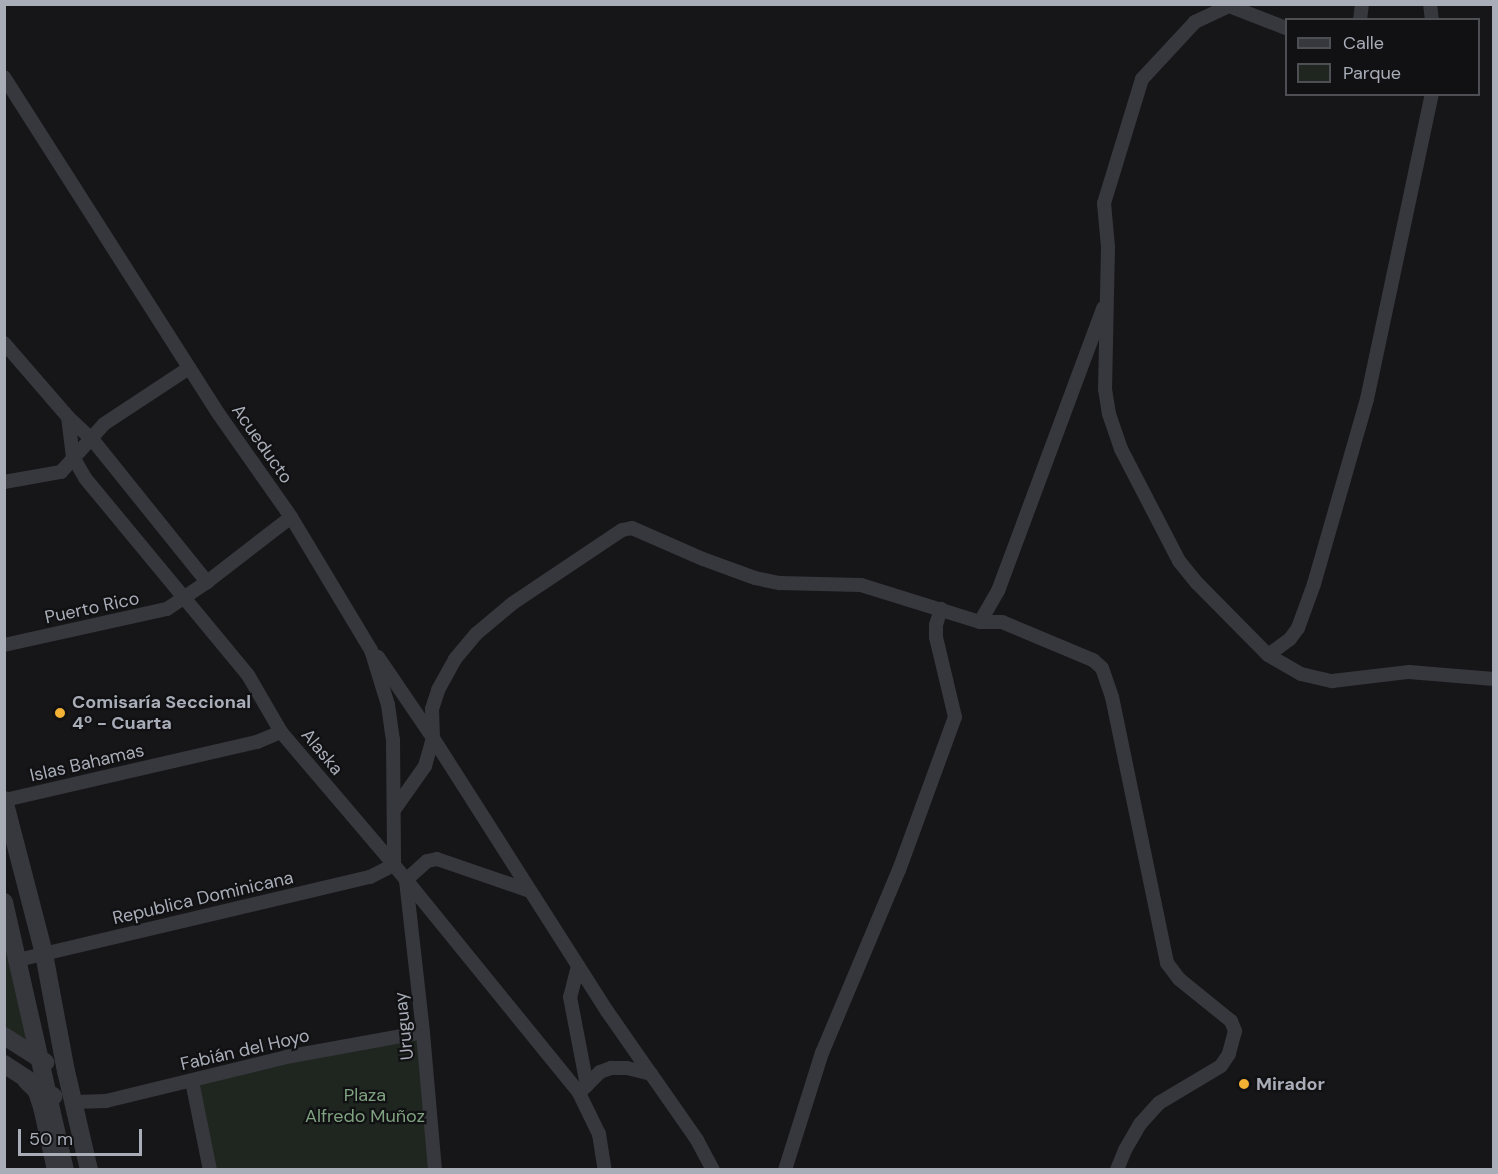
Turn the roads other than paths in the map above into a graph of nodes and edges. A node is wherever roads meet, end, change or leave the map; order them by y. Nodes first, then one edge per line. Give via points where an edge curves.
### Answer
1 (1226, 5) edge
2 (1285, 27) edge
3 (4, 77) edge
4 (1432, 96) edge
5 (1108, 295) junction
6 (4, 343) edge
7 (189, 368) junction
8 (68, 417) junction
9 (92, 439) junction
10 (73, 458) junction
11 (4, 483) edge
12 (291, 517) junction
13 (207, 582) junction
14 (184, 599) junction
15 (941, 609) junction
16 (980, 622) junction
17 (365, 638) junction
18 (4, 645) edge
19 (1269, 655) junction
20 (1494, 679) edge
21 (281, 732) junction
22 (433, 738) junction
23 (5, 800) edge
24 (394, 810) junction
25 (394, 865) junction
26 (406, 879) junction
27 (530, 891) junction
28 (4, 902) edge
29 (44, 954) junction
30 (18, 960) junction
31 (578, 966) junction
32 (423, 1032) junction
33 (4, 1036) edge
34 (41, 1061) junction
35 (9, 1067) edge
36 (66, 1071) junction
37 (651, 1074) junction
38 (192, 1082) junction
39 (583, 1089) junction
40 (48, 1094) junction
41 (75, 1102) junction
42 (54, 1170) edge
43 (65, 1170) edge
44 (89, 1170) edge
45 (210, 1170) edge
46 (435, 1170) edge
47 (605, 1170) edge
48 (713, 1170) edge
49 (784, 1170) edge
50 (1117, 1170) edge

1 - 2 street
1 - 5 street via 1195,22 1139,86 1104,203
3 - 7 street, Acueducto
4 - 19 street via 1367,399 1326,540 1298,628
5 - 16 street via 998,591
5 - 19 street via 1105,389 1121,449 1179,561
6 - 8 street
7 - 9 street via 104,424
7 - 12 street, Acueducto
8 - 9 street
8 - 10 street, Alaska
9 - 10 street
9 - 13 street
10 - 11 street via 61,472
10 - 14 street, Alaska
12 - 13 street, Puerto Rico
12 - 17 street, Acueducto
13 - 14 street, Puerto Rico
14 - 18 street, Puerto Rico via 152,614
14 - 21 street, Alaska via 248,675
15 - 16 street
15 - 22 street via 861,585 779,583 755,578 632,528 622,530 513,603 476,634 455,659 438,690 432,709
15 - 49 street via 936,637 955,717 899,870 822,1053
16 - 50 street via 1002,622 1024,630 1093,660 1102,668 1112,697 1167,963 1179,979 1231,1021 1235,1031 1221,1066 1159,1103 1140,1124
17 - 22 street
17 - 24 street, Acueducto via 388,705
19 - 20 street via 1301,675 1332,681 1409,672
21 - 23 street, Islas Bahamas via 257,742
21 - 25 street, Alaska
22 - 24 street via 424,766
22 - 27 street
23 - 29 street
24 - 25 street, Acueducto
25 - 26 street, Alaska
25 - 29 street, Republica Dominicana via 370,877
26 - 27 street via 427,861 436,860
26 - 32 street, Uruguay
26 - 39 street, Alaska
27 - 31 street
28 - 30 street
29 - 30 street, Republica Dominicana
29 - 36 street
30 - 34 street
31 - 37 street
31 - 39 street via 570,997
32 - 38 street, Fabián del Hoyo via 286,1057
32 - 46 street, Uruguay
33 - 34 street
34 - 36 street
34 - 40 street
35 - 40 street
35 - 42 street via 35,1092
36 - 41 street
37 - 39 street via 611,1068 600,1072
37 - 48 street
38 - 41 street, Fabián del Hoyo via 106,1101
38 - 45 street
39 - 47 street via 599,1134
40 - 41 street
40 - 43 street
41 - 44 street

